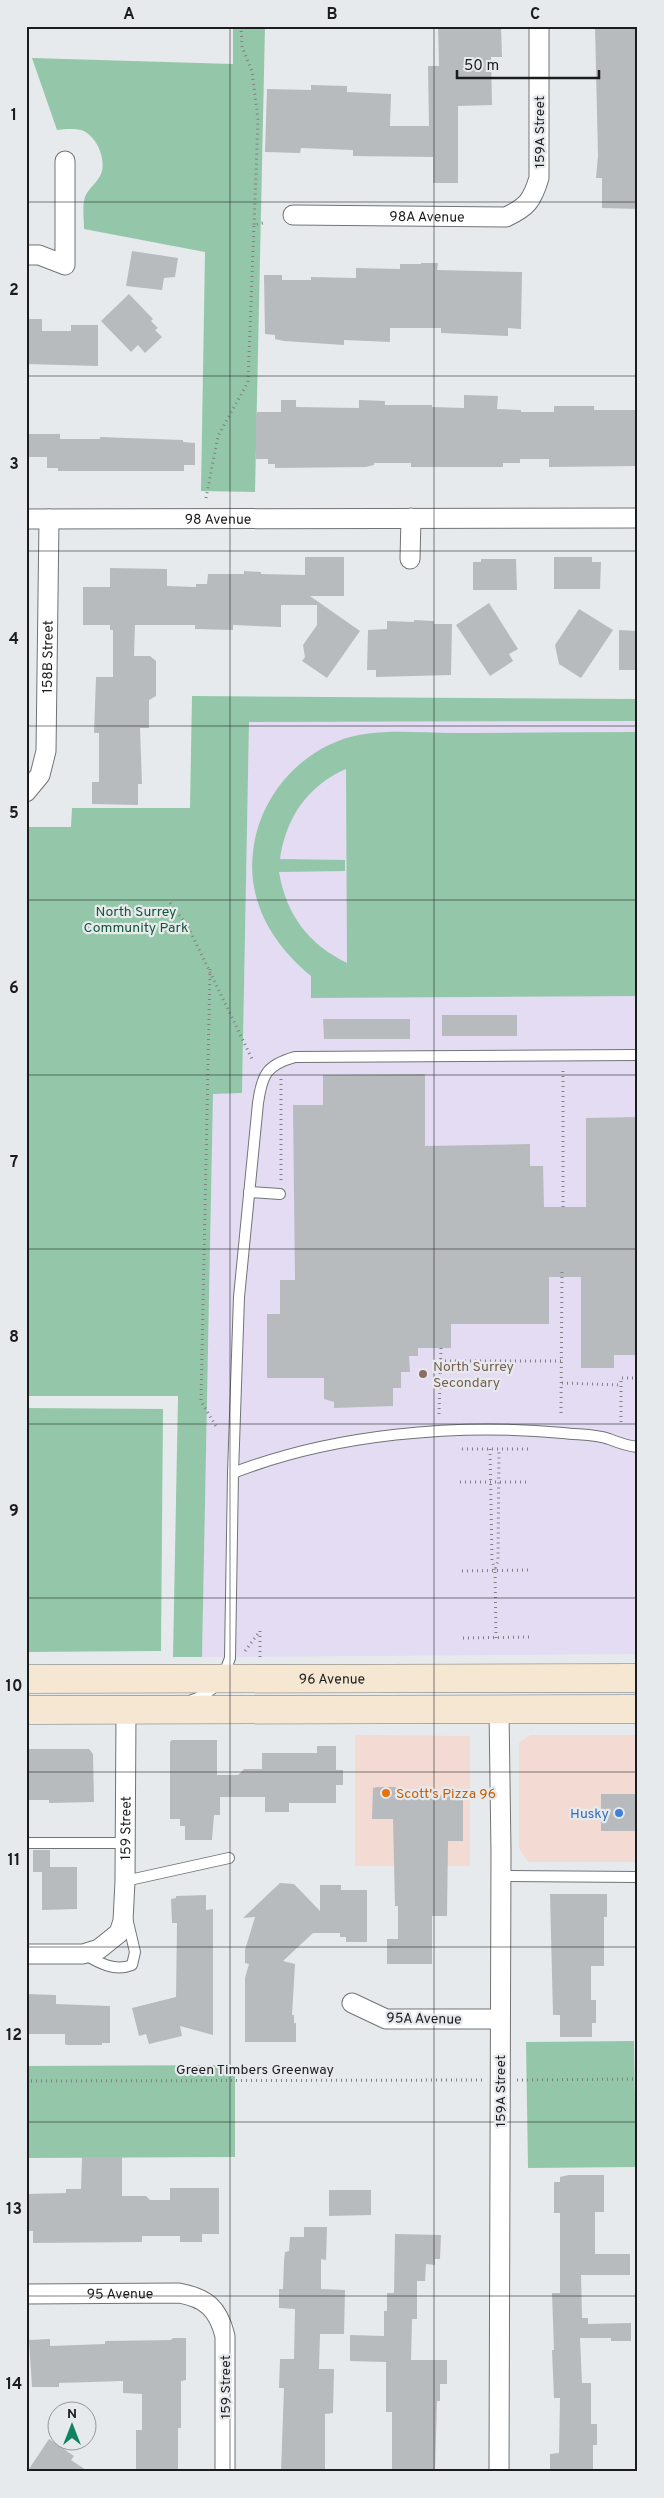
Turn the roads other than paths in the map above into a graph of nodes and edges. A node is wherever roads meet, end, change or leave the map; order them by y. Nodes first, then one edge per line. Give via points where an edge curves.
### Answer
1 (539, 26) edge
2 (65, 161) dead end
3 (539, 178) joint
4 (293, 215) dead end
5 (26, 255) edge
6 (410, 518) junction
7 (638, 518) edge
8 (26, 519) edge
9 (50, 519) junction
10 (410, 559) dead end
11 (27, 791) edge
12 (638, 1055) edge
13 (281, 1189) road end
14 (249, 1192) junction
15 (638, 1447) edge
16 (233, 1473) junction
17 (231, 1668) junction
18 (638, 1678) edge
19 (26, 1679) edge
20 (638, 1709) edge
21 (26, 1710) edge
22 (126, 1710) junction
23 (160, 1710) junction
24 (499, 1710) junction
25 (26, 1843) edge
26 (125, 1843) junction
27 (229, 1858) dead end
28 (501, 1876) junction
29 (638, 1877) edge
30 (125, 1882) junction
31 (124, 1908) junction
32 (26, 1954) edge
33 (83, 1954) junction
34 (352, 2003) dead end
35 (500, 2019) junction
36 (26, 2294) edge
37 (210, 2306) joint
38 (225, 2472) edge
39 (499, 2472) edge

1 - 3 street, 159A Street
2 - 5 street via 65,265 39,255
3 - 4 street, 98A Avenue via 533,197 521,210 506,217
6 - 7 street, 98 Avenue
6 - 9 street, 98 Avenue
6 - 10 street
8 - 9 street, 98 Avenue
9 - 11 street, 158B Street via 46,751 40,775
12 - 14 lane via 295,1057 280,1062 268,1069 261,1086
13 - 14 lane
14 - 16 lane via 239,1297
15 - 16 lane via 601,1438 539,1431 433,1432 324,1446 279,1456
16 - 17 lane
17 - 18 main road, 96 Avenue
17 - 19 main road, 96 Avenue
17 - 23 lane via 204,1697
20 - 24 main road
21 - 22 main road
22 - 23 main road
22 - 26 street, 159 Street
23 - 24 main road
24 - 28 street, 159A Street
25 - 26 lane
26 - 30 street, 159 Street
27 - 30 lane
28 - 29 lane
28 - 35 street, 159A Street
30 - 31 street, 159 Street
31 - 33 street, 159 Street via 119,1933 112,1942
31 - 33 lane via 135,1952 132,1965 120,1968 107,1966
32 - 33 street
34 - 35 street, 95A Avenue via 386,2019
35 - 39 street, 159A Street
36 - 37 street, 95 Avenue via 178,2293 196,2296
37 - 38 street, 159 Street via 221,2319 225,2336

